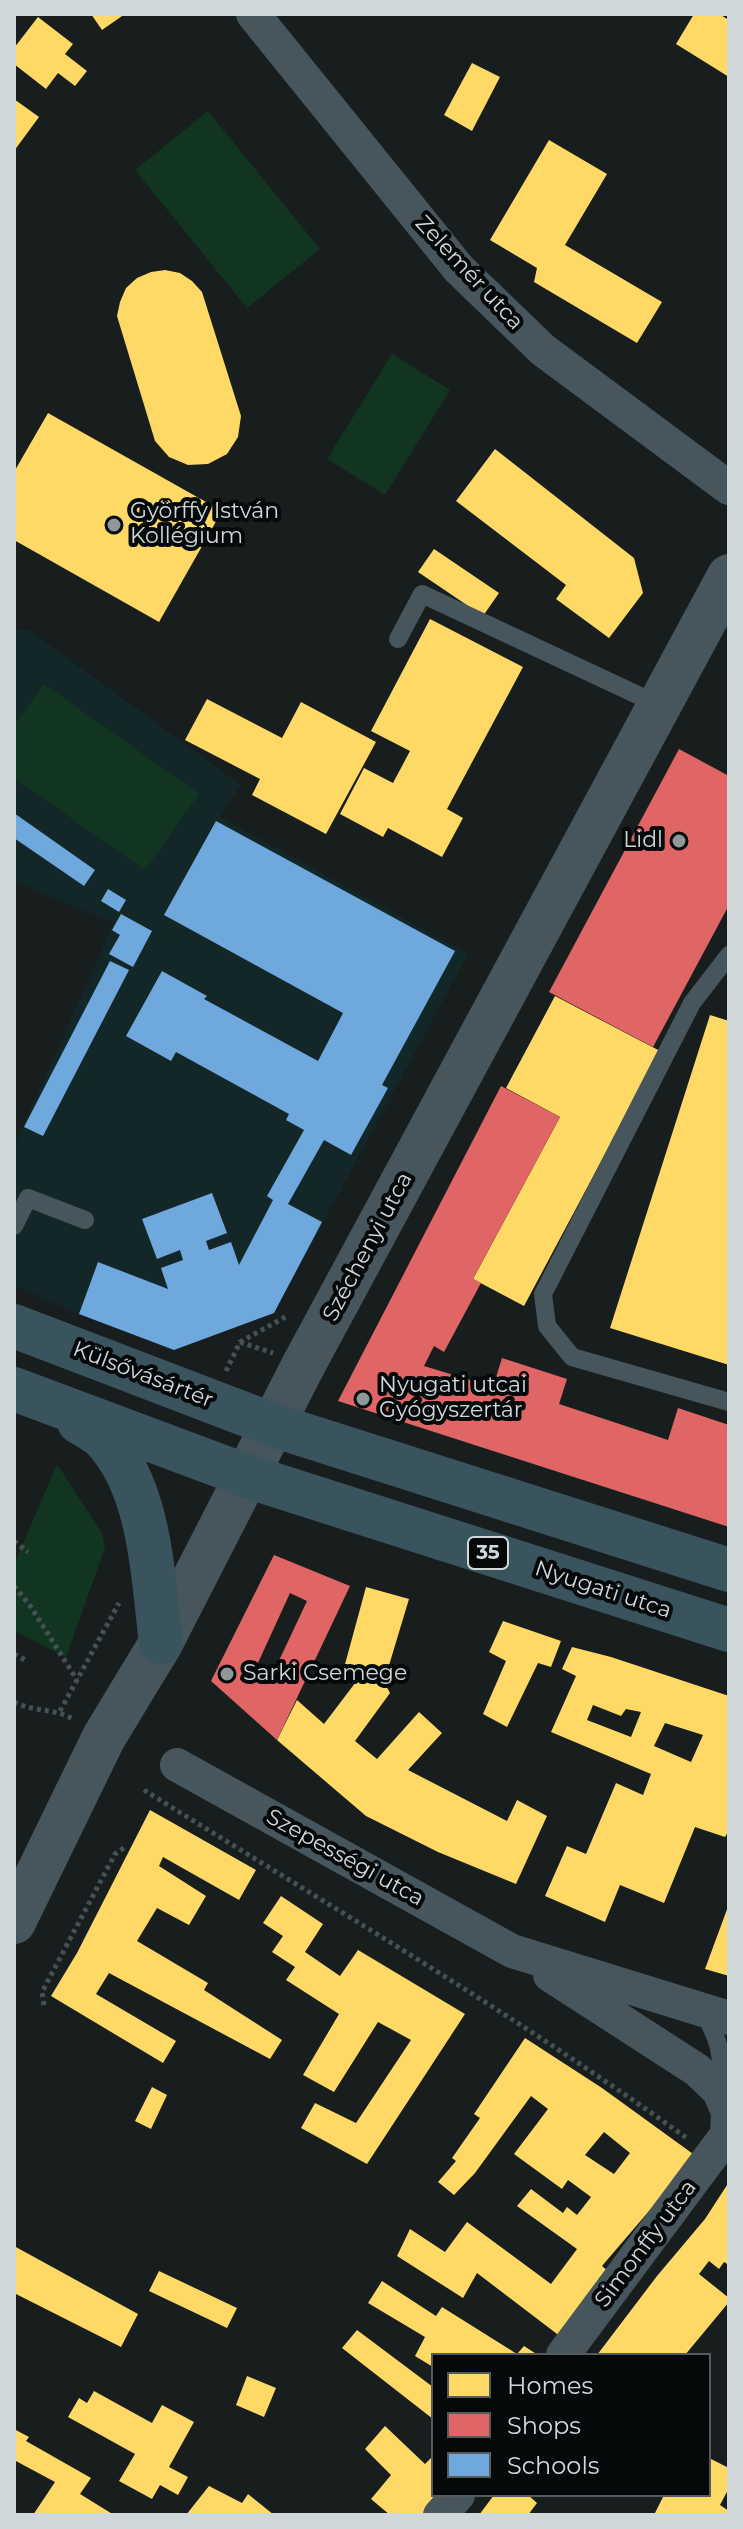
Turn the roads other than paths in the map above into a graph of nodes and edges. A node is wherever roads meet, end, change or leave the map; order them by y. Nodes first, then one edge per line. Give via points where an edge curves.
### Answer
1 (253, 14) edge
2 (729, 488) edge
3 (729, 576) edge
4 (398, 639) dead end
5 (659, 705) junction
6 (729, 955) edge
7 (85, 1220) dead end
8 (14, 1226) edge
9 (14, 1326) edge
10 (30, 1395) edge
11 (729, 1402) edge
12 (273, 1425) junction
13 (247, 1476) junction
14 (729, 1570) edge
15 (729, 1630) edge
16 (161, 1643) junction
17 (177, 1765) dead end
18 (14, 1922) edge
19 (512, 1951) junction
20 (716, 2015) edge
21 (719, 2091) junction
22 (722, 2141) edge
23 (564, 2353) edge
24 (456, 2497) edge
25 (440, 2515) edge

1 - 2 street, Zelemér utca via 459,269 543,350
3 - 5 street, Széchenyi utca
4 - 5 lane via 422,594
5 - 12 street, Széchenyi utca
6 - 11 lane via 692,1003 543,1294 547,1326 572,1357
7 - 8 lane via 28,1198
9 - 12 main road, Külsővásártér
10 - 13 main road, 35
10 - 16 main road via 103,1438 132,1482 151,1564
12 - 13 street, Széchenyi utca
12 - 14 main road
13 - 15 main road, Nyugati utca / 35
13 - 16 street, Széchenyi utca
16 - 18 street, Széchenyi utca via 104,1737
17 - 19 street, Szepességi utca
19 - 20 street, Szepességi utca
19 - 21 street, Szepességi utca via 697,2070
20 - 21 lane via 723,2070
21 - 22 street via 728,2112
22 - 23 street, Simonffy utca
24 - 25 street

